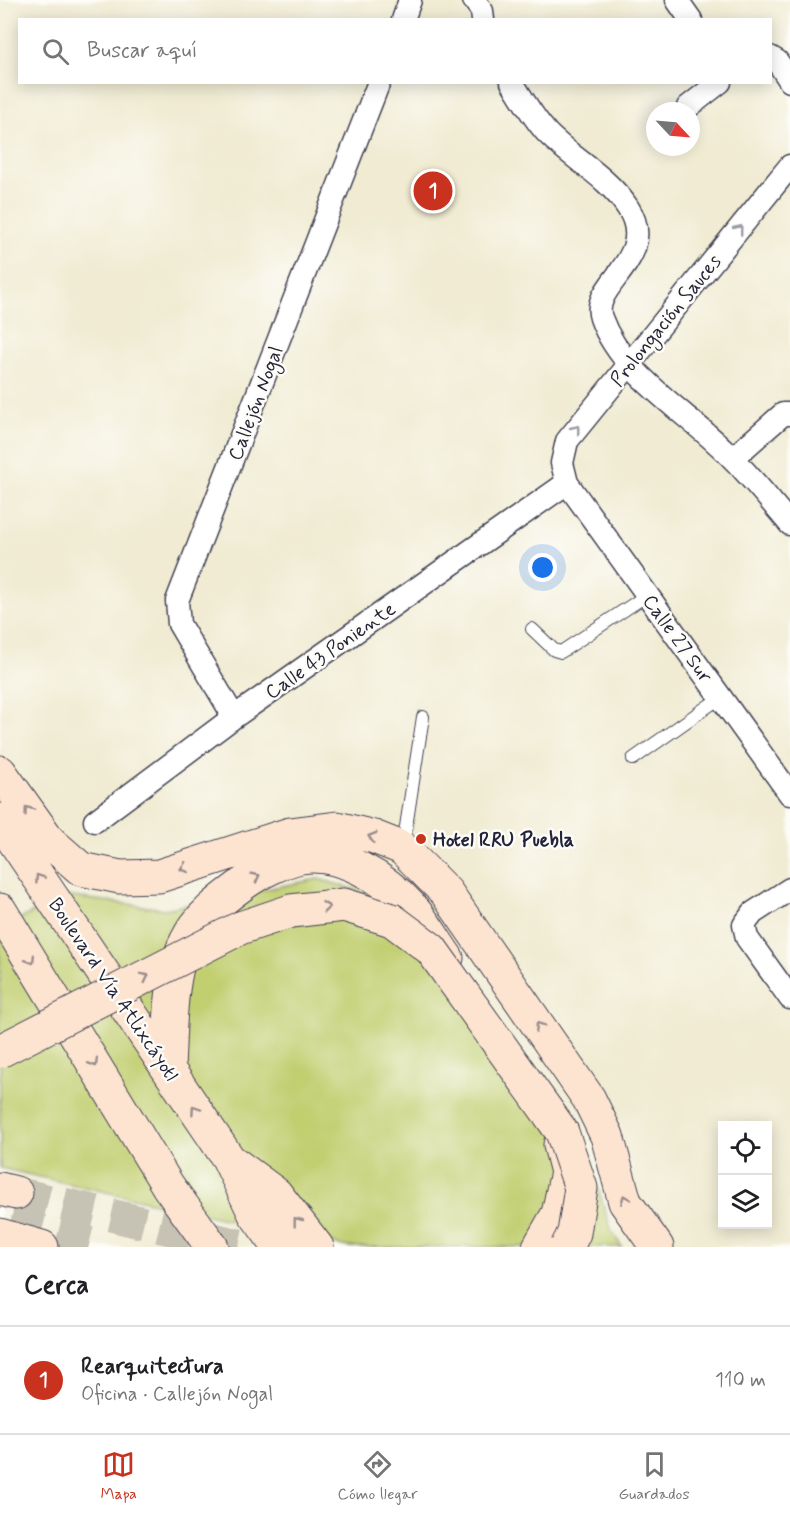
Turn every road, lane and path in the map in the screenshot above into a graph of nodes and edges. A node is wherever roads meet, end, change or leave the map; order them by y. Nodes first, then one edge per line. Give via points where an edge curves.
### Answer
1 (410, 0) edge
2 (474, 0) edge
3 (677, 0) edge
4 (404, 18) edge
5 (483, 18) edge
6 (690, 18) edge
7 (772, 58) edge
8 (790, 81) edge
9 (378, 84) edge
10 (513, 84) edge
11 (717, 84) edge
12 (694, 102) edge
13 (790, 166) edge
14 (629, 365) junction
15 (790, 414) edge
16 (733, 458) junction
17 (567, 483) junction
18 (790, 524) edge
19 (647, 595) junction
20 (532, 629) dead end
21 (720, 697) junction
22 (234, 717) junction
23 (423, 717) dead end
24 (633, 759) dead end
25 (0, 772) edge
26 (790, 794) edge
27 (0, 820) edge
28 (95, 821) dead end
29 (402, 848) junction
30 (790, 889) edge
31 (0, 910) edge
32 (790, 998) edge
33 (0, 1052) edge
34 (168, 1069) junction
35 (168, 1186) junction
36 (266, 1204) junction
37 (5, 1221) edge
38 (42, 1247) edge
39 (189, 1247) edge
40 (212, 1247) edge
41 (279, 1247) edge
42 (317, 1247) edge
43 (538, 1247) edge
44 (567, 1247) edge
45 (657, 1247) edge

1 - 4 street
2 - 5 street
3 - 6 street
7 - 8 street
9 - 22 street, Callejón Nogal via 177,601 179,624
10 - 14 street via 549,135 608,184 628,208 637,230 633,253 603,297 599,316
11 - 12 street
14 -> 13 street, Prolongación Sauces
14 - 16 street
17 -> 14 street, Prolongación Sauces via 562,463 567,441
15 - 16 street via 783,414
16 - 18 street
17 - 19 street, Calle 27 Sur
17 - 22 street, Calle 43 Poniente
19 - 20 lane via 561,652
19 - 21 street, Calle 27 Sur
21 - 24 lane
21 - 26 street, Calle 27 Sur
22 - 28 street, Calle 43 Poniente
23 - 29 lane
29 -> 25 main road via 337,828 290,834 159,876 120,878 81,868 50,842
34 -> 27 main road, Boulevard Vía Atlixcáyotl
45 -> 29 main road via 625,1202 607,1136 589,1099 447,892
30 - 32 street via 753,913 744,925 747,938
31 -> 35 main road
33 -> 44 main road, bridge via 240,928 291,910 344,905 392,920 431,949 562,1132 581,1188 574,1233
36 -> 34 main road, Boulevard Vía Atlixcáyotl via 228,1158
34 -> 43 main road via 172,996 185,943 213,905 253,877 302,857 335,859 367,872 411,907 551,1110 567,1172 558,1214
35 - 39 main road
35 - 40 main road
36 - 41 main road
42 -> 36 main road
37 - 38 main road

